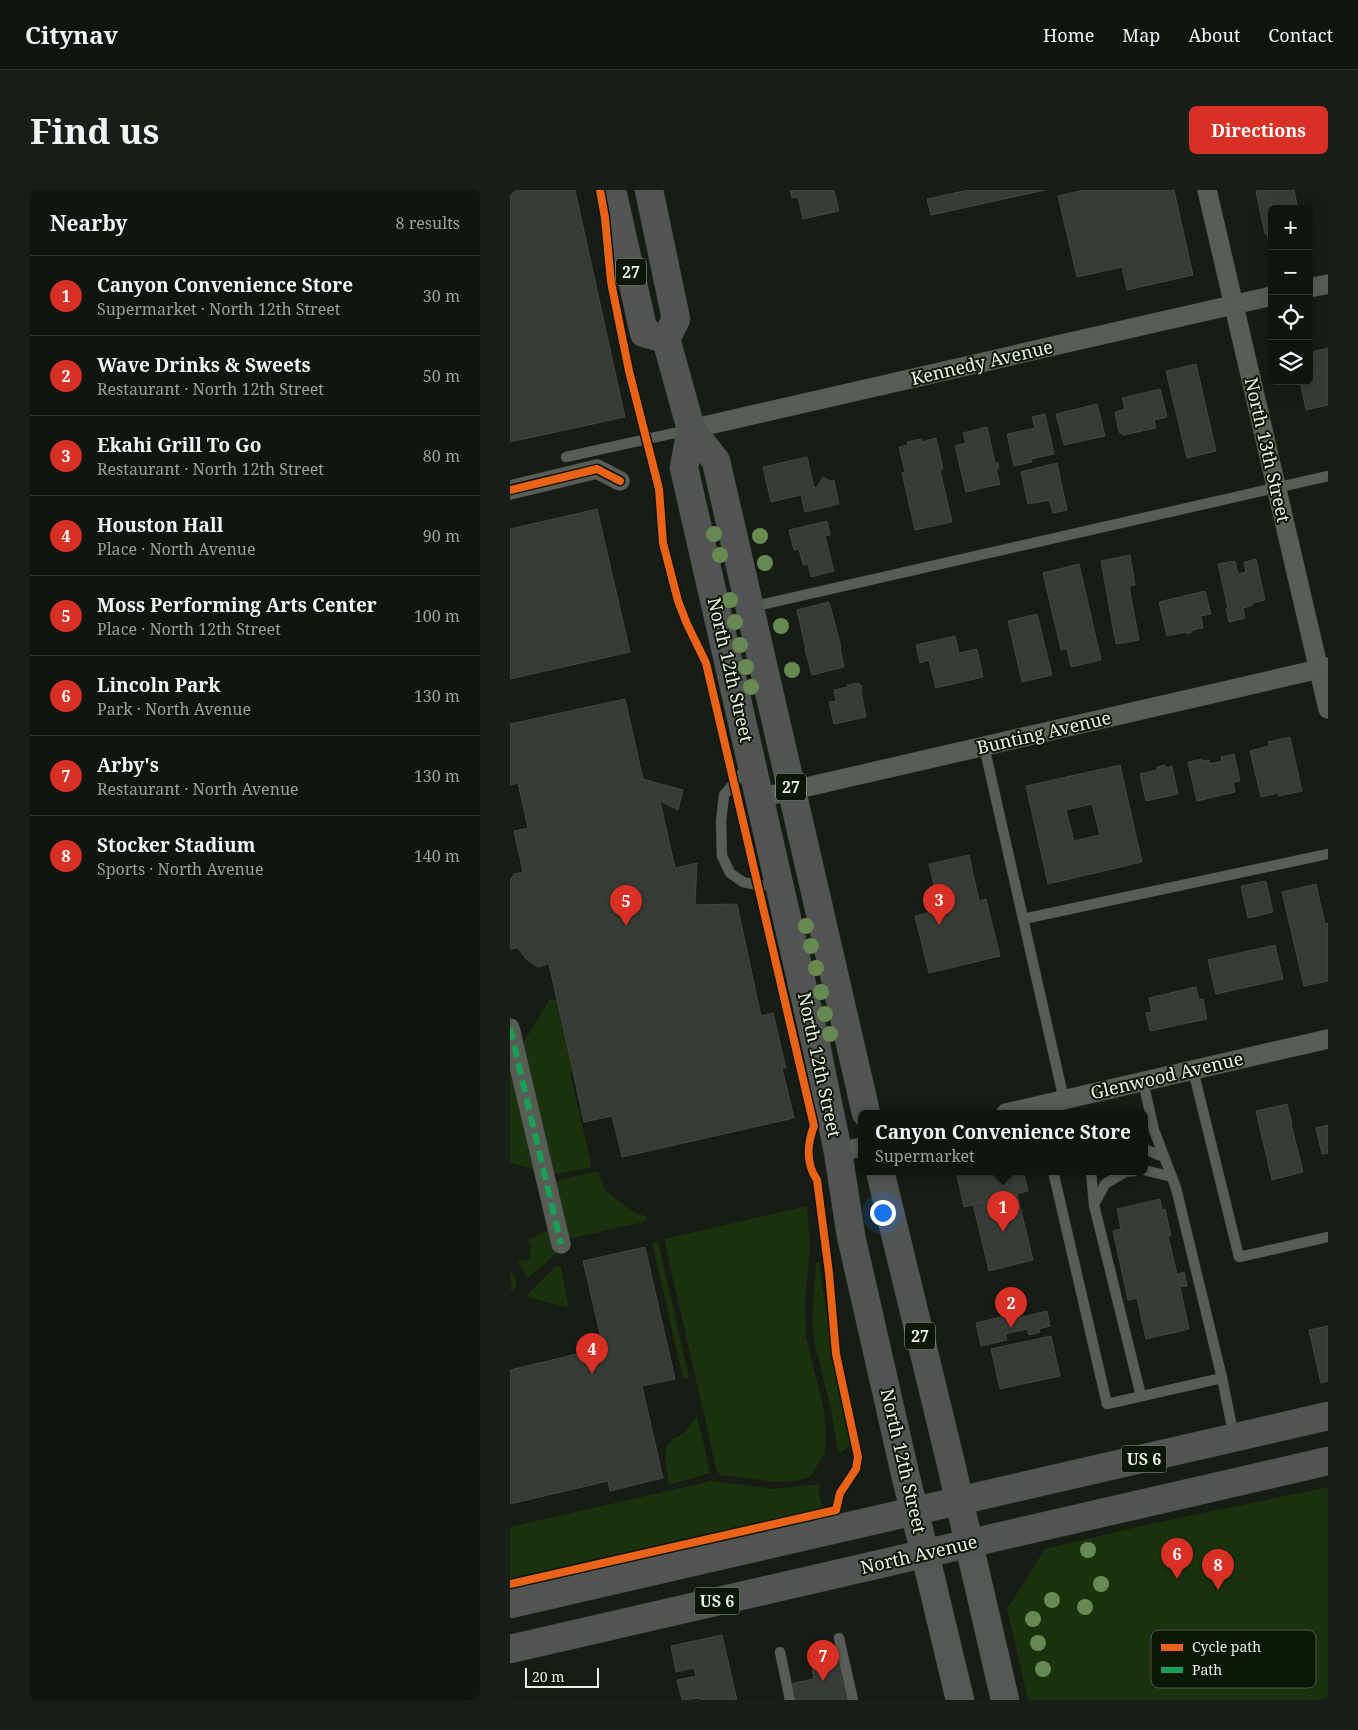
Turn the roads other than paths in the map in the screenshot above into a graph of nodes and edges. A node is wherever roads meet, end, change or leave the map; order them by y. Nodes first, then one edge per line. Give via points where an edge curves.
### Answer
1 (612, 190) edge
2 (649, 190) edge
3 (1208, 190) edge
4 (1328, 284) edge
5 (1313, 287) edge
6 (1268, 297) edge
7 (1234, 305) junction
8 (666, 339) junction
9 (691, 430) junction
10 (566, 457) dead end
11 (1328, 476) edge
12 (620, 482) dead end
13 (1276, 488) junction
14 (510, 490) edge
15 (750, 607) junction
16 (1323, 668) edge
17 (1328, 709) edge
18 (984, 746) junction
19 (751, 762) junction
20 (792, 790) junction
21 (759, 798) junction
22 (1328, 854) edge
23 (779, 882) junction
24 (1023, 919) junction
25 (510, 1028) edge
26 (1328, 1039) edge
27 (1193, 1070) junction
28 (1143, 1082) junction
29 (1064, 1100) junction
30 (1040, 1109) edge
31 (865, 1110) edge
32 (850, 1149) edge
33 (1148, 1151) edge
34 (1164, 1157) junction
35 (1148, 1171) edge
36 (881, 1175) edge
37 (1054, 1175) edge
38 (1091, 1175) edge
39 (1120, 1175) edge
40 (1172, 1177) junction
41 (1094, 1205) junction
42 (1328, 1237) edge
43 (561, 1244) dead end
44 (1222, 1378) junction
45 (1141, 1396) junction
46 (1328, 1416) edge
47 (1234, 1438) junction
48 (1328, 1461) edge
49 (959, 1501) junction
50 (914, 1512) junction
51 (969, 1544) junction
52 (925, 1554) junction
53 (510, 1604) edge
54 (839, 1638) dead end
55 (510, 1649) edge
56 (780, 1652) dead end
57 (790, 1700) edge
58 (854, 1700) edge
59 (960, 1700) edge
60 (1005, 1700) edge

1 - 8 main road, 27 via 644,333
2 - 8 main road, 27 via 676,319
3 - 7 street, North 13th Street
4 - 5 street
6 - 7 street, Kennedy Avenue
7 - 9 street, Kennedy Avenue
7 - 13 street, North 13th Street
8 - 9 main road, North 12th Street / 27
9 - 10 lane
9 - 15 main road, North 12th Street / 27 via 716,461
9 - 19 main road, North 12th Street / 27 via 684,468
11 - 13 lane
12 - 14 street via 597,470
13 - 15 lane
13 - 16 street, North 13th Street
15 - 20 main road, North 12th Street / 27
16 - 17 street, North 13th Street
16 - 18 street, Bunting Avenue
18 - 20 street, Bunting Avenue
18 - 24 lane
19 - 21 main road, North 12th Street / 27
19 - 23 lane via 724,795 722,856 730,873 743,882 761,886
20 - 21 street, Bunting Avenue
20 - 31 main road, North 12th Street / 27
21 - 23 main road, North 12th Street / 27
22 - 24 lane
23 - 32 main road, North 12th Street / 27 via 817,1050
24 - 29 lane
25 - 43 street
26 - 27 street, Glenwood Avenue
27 - 28 street, Glenwood Avenue
27 - 42 lane via 1238,1257
28 - 29 street, Glenwood Avenue
28 - 34 lane
29 - 30 street, Glenwood Avenue
32 - 50 main road, North 12th Street / 27 via 851,1236
33 - 34 lane
34 - 40 lane
35 - 40 lane
36 - 49 main road, 27
37 - 45 lane via 1107,1404
38 - 41 lane
39 - 41 lane via 1105,1184
40 - 44 lane
41 - 45 lane
44 - 45 lane
44 - 47 lane
46 - 47 main road, US 6
47 - 49 main road, US 6
48 - 51 main road, North Avenue / US 6
49 - 50 main road, US 6
49 - 51 main road, 27
50 - 52 main road, North 12th Street / 27
50 - 53 main road, US 6
51 - 52 main road, North Avenue / US 6
51 - 60 main road, 27
52 - 55 main road, North Avenue / US 6
52 - 59 main road, North 12th Street / 27
54 - 58 lane
56 - 57 lane

